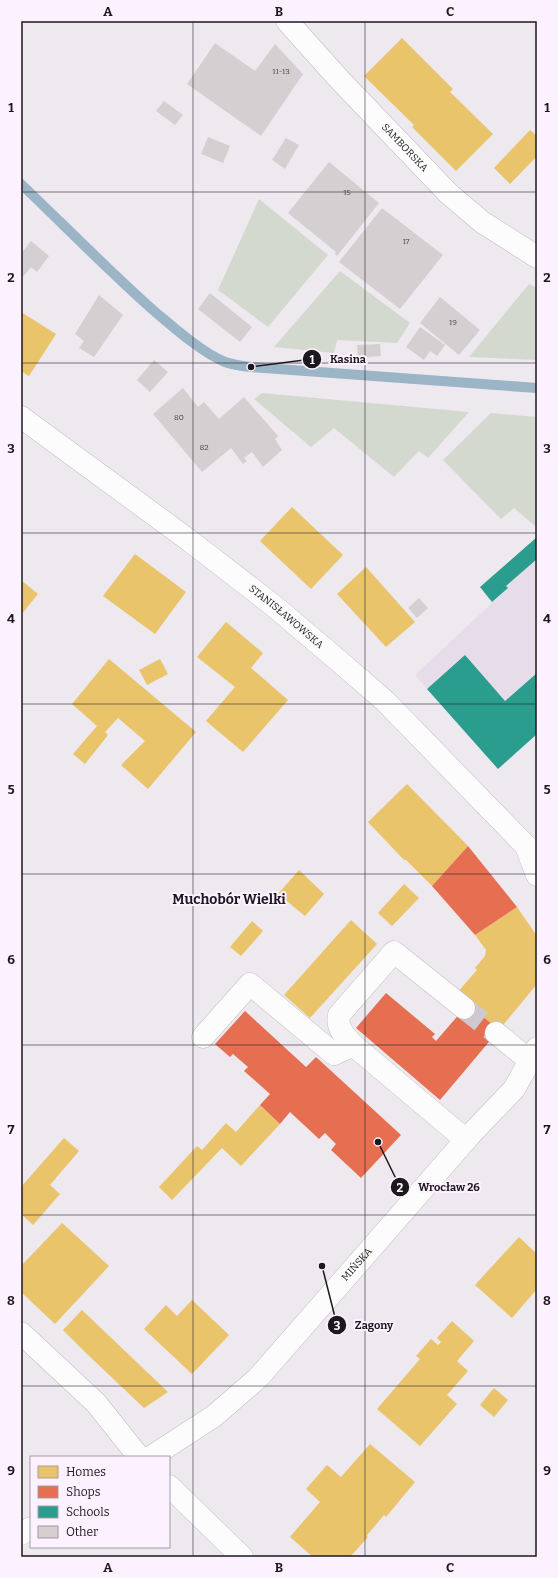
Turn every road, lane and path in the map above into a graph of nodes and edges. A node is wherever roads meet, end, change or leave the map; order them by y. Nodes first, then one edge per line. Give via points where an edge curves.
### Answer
1 (287, 21) edge
2 (537, 257) edge
3 (21, 417) edge
4 (531, 850) edge
5 (537, 875) edge
6 (464, 1008) tunnel mouth
7 (496, 1033) tunnel mouth
8 (203, 1037) dead end
9 (354, 1045) junction
10 (534, 1061) edge
11 (466, 1140) junction
12 (21, 1332) edge
13 (138, 1456) edge
14 (153, 1456) edge
15 (170, 1487) edge
16 (30, 1529) edge
17 (21, 1534) edge
18 (242, 1557) edge

1 - 2 street, SAMBORSKA via 448,193 482,222
3 - 4 street, STANISŁAWOWSKA via 196,546 274,606 340,662 385,702
4 - 5 street, STANISŁAWOWSKA
6 - 9 street via 394,952 339,1015 341,1030
7 - 10 street
8 - 9 street via 250,984 334,1054
9 - 11 street
10 - 11 street, MIŃSKA via 514,1088
11 - 14 street, MIŃSKA via 258,1378 214,1416
12 - 13 street via 96,1403
15 - 18 street
16 - 17 street

